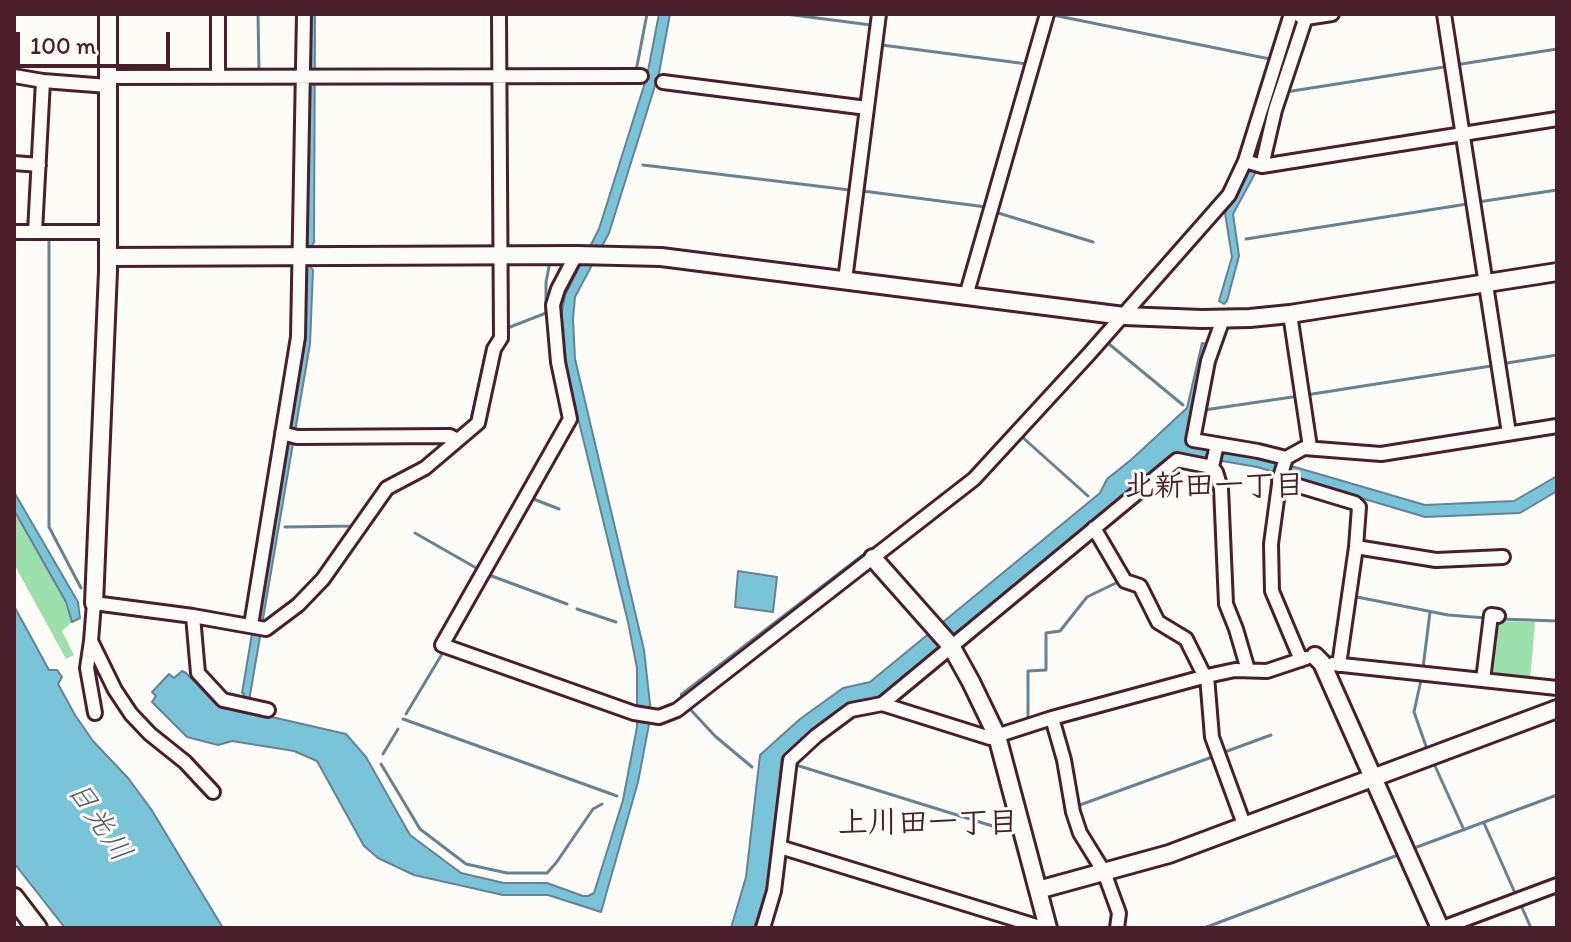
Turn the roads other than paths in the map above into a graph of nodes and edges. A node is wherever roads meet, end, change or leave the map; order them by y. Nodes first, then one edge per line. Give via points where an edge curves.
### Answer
1 (108, 14) edge
2 (218, 14) edge
3 (304, 14) edge
4 (499, 14) edge
5 (879, 14) edge
6 (1047, 14) edge
7 (1332, 14) edge
8 (1444, 14) edge
9 (1299, 15) edge
10 (14, 76) edge
11 (307, 76) junction
12 (499, 76) junction
13 (641, 76) dead end
14 (218, 77) junction
15 (43, 81) junction
16 (108, 82) junction
17 (663, 82) dead end
18 (867, 108) junction
19 (1557, 119) edge
20 (1464, 134) junction
21 (14, 163) edge
22 (1254, 163) junction
23 (39, 165) junction
24 (14, 232) edge
25 (35, 232) junction
26 (107, 232) junction
27 (500, 255) junction
28 (578, 255) junction
29 (301, 256) junction
30 (108, 257) junction
31 (1557, 272) edge
32 (845, 280) junction
33 (1486, 283) junction
34 (966, 296) junction
35 (1290, 314) junction
36 (1124, 316) junction
37 (1223, 319) junction
38 (1557, 426) edge
39 (1509, 433) junction
40 (288, 435) junction
41 (458, 440) junction
42 (1217, 444) junction
43 (1310, 447) junction
44 (1285, 460) junction
45 (1212, 467) junction
46 (1280, 479) junction
47 (1094, 528) junction
48 (1356, 547) junction
49 (1503, 557) dead end
50 (873, 558) junction
51 (94, 603) junction
52 (193, 616) junction
53 (1498, 616) dead end
54 (256, 627) junction
55 (91, 641) junction
56 (950, 645) junction
57 (1319, 661) junction
58 (1248, 670) junction
59 (1206, 677) junction
60 (1483, 680) junction
61 (1557, 688) edge
62 (882, 704) junction
63 (1557, 709) edge
64 (268, 710) dead end
65 (95, 713) dead end
66 (1052, 718) junction
67 (997, 736) junction
68 (1374, 777) junction
69 (213, 792) dead end
70 (1245, 827) junction
71 (780, 847) junction
72 (1104, 872) junction
73 (1557, 885) edge
74 (1038, 890) junction
75 (14, 898) edge
76 (37, 928) edge
77 (763, 928) edge
78 (1046, 928) edge
79 (1117, 928) edge
80 (1441, 928) edge

1 - 16 street
2 - 14 street
3 - 11 street
4 - 12 street
5 - 18 street
6 - 34 street
7 - 9 street
8 - 20 street
9 - 22 street via 1259,109
10 - 15 street
11 - 12 street
11 - 14 street
11 - 29 street
12 - 13 street
12 - 27 street
14 - 16 street
15 - 16 street
15 - 23 street
16 - 26 street
17 - 18 street
18 - 32 street
19 - 20 street
20 - 22 street
20 - 33 street
21 - 23 street
22 - 36 street
23 - 25 street
24 - 25 street
25 - 26 street
26 - 30 street
27 - 28 street
27 - 29 street
27 - 41 street via 501,338 478,423
28 - 32 street via 661,257
28 - 50 street via 553,305 570,419 442,645 634,713 659,717 677,710
29 - 30 street
29 - 40 street
30 - 51 street
31 - 33 street
32 - 34 street
33 - 35 street
33 - 39 street
34 - 36 street
35 - 37 street
35 - 43 street
36 - 37 street
36 - 50 street via 974,479
37 - 42 street via 1208,361 1193,440
38 - 39 street
39 - 43 street via 1381,454
40 - 41 street
40 - 54 street
41 - 54 street via 425,468 387,488 323,579 298,605
42 - 44 street
42 - 45 street
43 - 44 street
44 - 46 street
45 - 47 street via 1177,460
45 - 58 street via 1221,488 1226,604
46 - 48 street via 1355,503
46 - 57 street via 1271,544 1272,591
47 - 56 street
47 - 59 street via 1125,581 1140,586 1158,622 1186,639
48 - 49 street via 1436,560
48 - 57 street
50 - 56 street
51 - 52 street
51 - 55 street
52 - 54 street
52 - 64 street via 198,673 223,700
53 - 60 street via 1491,615
55 - 65 street via 87,668
55 - 69 street via 131,714
56 - 62 street
56 - 67 street
57 - 58 street
57 - 60 street
57 - 68 street
58 - 59 street
59 - 66 street
59 - 70 street via 1212,737
60 - 61 street
62 - 67 street
62 - 71 street via 851,710 790,760
63 - 68 street
66 - 67 street
66 - 72 street via 1080,833
67 - 74 street
68 - 70 street
68 - 80 street
70 - 72 street
71 - 77 street
71 - 78 street
72 - 74 street
72 - 79 street via 1119,913
73 - 80 street
74 - 78 street
75 - 76 main road

